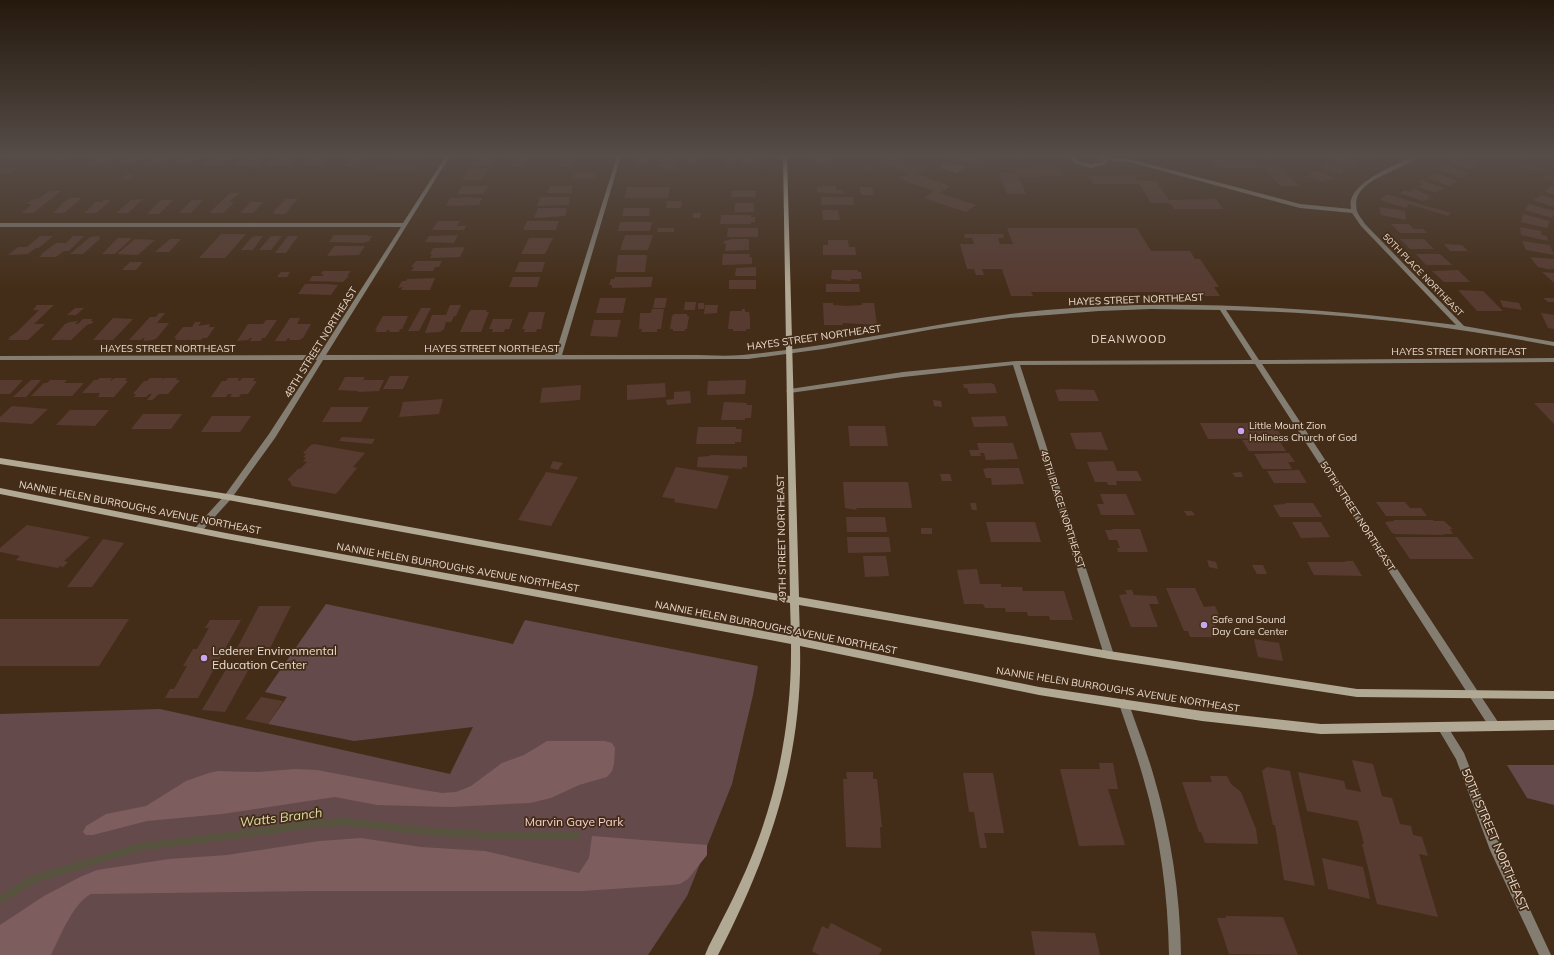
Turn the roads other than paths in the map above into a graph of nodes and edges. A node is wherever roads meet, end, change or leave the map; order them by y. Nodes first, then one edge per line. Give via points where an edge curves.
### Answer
1 (420, 201) edge
2 (605, 201) edge
3 (786, 201) edge
4 (1279, 201) edge
5 (1352, 201) edge
6 (1353, 211) junction
7 (0, 225) edge
8 (405, 225) junction
9 (1221, 307) junction
10 (1462, 328) junction
11 (1554, 344) edge
12 (788, 352) junction
13 (0, 358) edge
14 (322, 358) junction
15 (558, 358) junction
16 (1554, 360) edge
17 (1257, 362) junction
18 (1016, 363) junction
19 (790, 391) junction
20 (0, 460) edge
21 (0, 491) edge
22 (228, 497) junction
23 (198, 530) junction
24 (794, 601) junction
25 (794, 641) junction
26 (1109, 655) junction
27 (1475, 695) junction
28 (1554, 695) edge
29 (1124, 704) junction
30 (1494, 725) junction
31 (1554, 725) edge
32 (1442, 727) junction
33 (711, 955) edge
34 (1175, 955) edge
35 (1545, 955) edge

1 - 8 street, 48TH STREET NORTHEAST
2 - 15 street
3 - 12 main road, 49TH STREET NORTHEAST via 790,339
4 - 6 street via 1300,206
5 - 6 street
6 - 10 street, 50TH PLACE NORTHEAST via 1363,225
7 - 8 street
8 - 14 street, 48TH STREET NORTHEAST
9 - 10 street, HAYES STREET NORTHEAST via 1331,314
9 - 12 street, HAYES STREET NORTHEAST via 1045,312 980,319
9 - 17 street, 50TH STREET NORTHEAST
10 - 11 street, HAYES STREET NORTHEAST
12 - 15 street, HAYES STREET NORTHEAST via 735,357
12 - 19 main road, 49TH STREET NORTHEAST
13 - 14 street, HAYES STREET NORTHEAST
14 - 15 street, HAYES STREET NORTHEAST
14 - 22 street, 48TH STREET NORTHEAST via 272,436
16 - 17 street, HAYES STREET NORTHEAST
17 - 18 street, HAYES STREET NORTHEAST
17 - 27 street, 50TH STREET NORTHEAST
18 - 19 street, HAYES STREET NORTHEAST via 887,376
18 - 26 street, 49TH PLACE NORTHEAST
19 - 24 main road, 49TH STREET NORTHEAST
20 - 22 main road, NANNIE HELEN BURROUGHS AVENUE NORTHEAST
21 - 23 main road, NANNIE HELEN BURROUGHS AVENUE NORTHEAST
22 - 23 street, 48TH STREET NORTHEAST
22 - 24 main road, NANNIE HELEN BURROUGHS AVENUE NORTHEAST
23 - 25 main road, NANNIE HELEN BURROUGHS AVENUE NORTHEAST
24 - 25 main road, 49TH STREET NORTHEAST
24 - 26 main road, NANNIE HELEN BURROUGHS AVENUE NORTHEAST
25 - 29 main road, NANNIE HELEN BURROUGHS AVENUE NORTHEAST via 1039,691
25 - 33 main road, 49TH STREET NORTHEAST via 796,663 793,718 779,787 764,836 743,890
26 - 27 main road, NANNIE HELEN BURROUGHS AVENUE NORTHEAST via 1357,693
27 - 28 main road, NANNIE HELEN BURROUGHS AVENUE NORTHEAST
27 - 30 street, 50TH STREET NORTHEAST
29 - 32 main road, NANNIE HELEN BURROUGHS AVENUE NORTHEAST via 1321,730
29 - 34 street via 1159,816 1170,881
30 - 31 main road, NANNIE HELEN BURROUGHS AVENUE NORTHEAST
30 - 32 main road, NANNIE HELEN BURROUGHS AVENUE NORTHEAST
32 - 35 street, 50TH STREET NORTHEAST via 1460,757 1494,846

